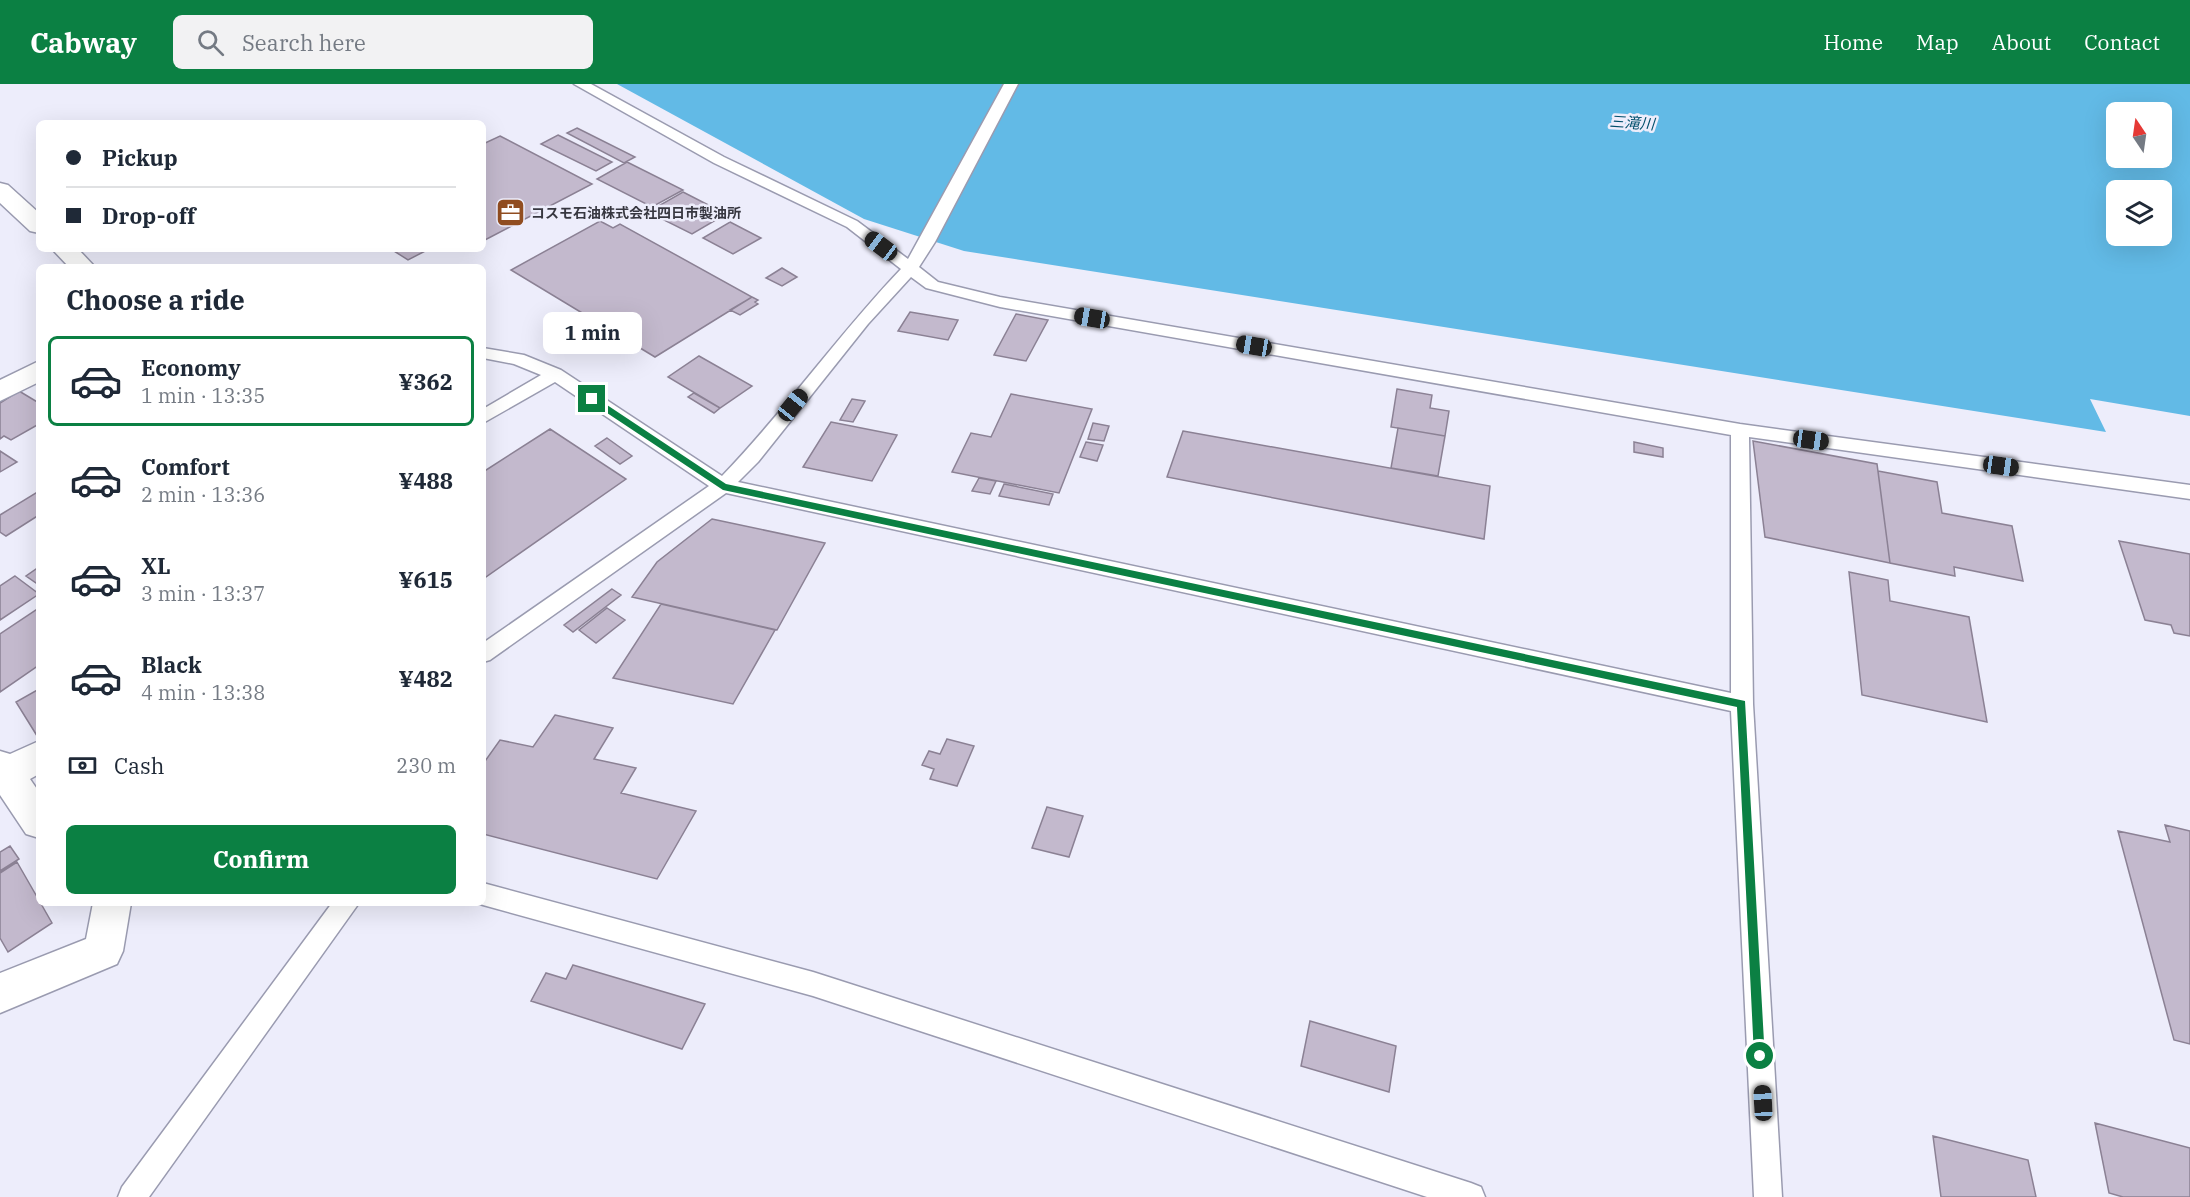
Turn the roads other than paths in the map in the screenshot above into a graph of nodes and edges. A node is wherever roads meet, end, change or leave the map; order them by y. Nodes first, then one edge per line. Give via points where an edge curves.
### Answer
1 (580, 84) edge
2 (1011, 84) edge
3 (0, 190) edge
4 (36, 223) edge
5 (67, 252) edge
6 (80, 264) edge
7 (910, 268) junction
8 (486, 354) edge
9 (36, 372) edge
10 (555, 374) junction
11 (0, 392) edge
12 (486, 415) edge
13 (1740, 430) junction
14 (723, 486) junction
15 (2190, 492) edge
16 (486, 652) edge
17 (1742, 704) junction
18 (36, 757) edge
19 (3, 770) edge
20 (36, 818) edge
21 (486, 895) edge
22 (111, 906) edge
23 (345, 906) edge
24 (0, 993) edge
25 (132, 1197) edge
26 (1471, 1197) edge
27 (1768, 1197) edge

1 - 7 lane via 718,160 852,224
2 - 7 lane
3 - 4 street
5 - 6 street
7 - 13 lane via 932,285 1000,302
7 - 14 lane
8 - 10 lane via 518,359
9 - 11 street
10 - 12 lane
10 - 14 lane
13 - 15 lane
13 - 17 lane
14 - 16 lane
14 - 17 lane
17 - 27 lane
18 - 19 street
19 - 20 street
21 - 26 lane via 813,984
22 - 24 street via 103,951
23 - 25 lane

